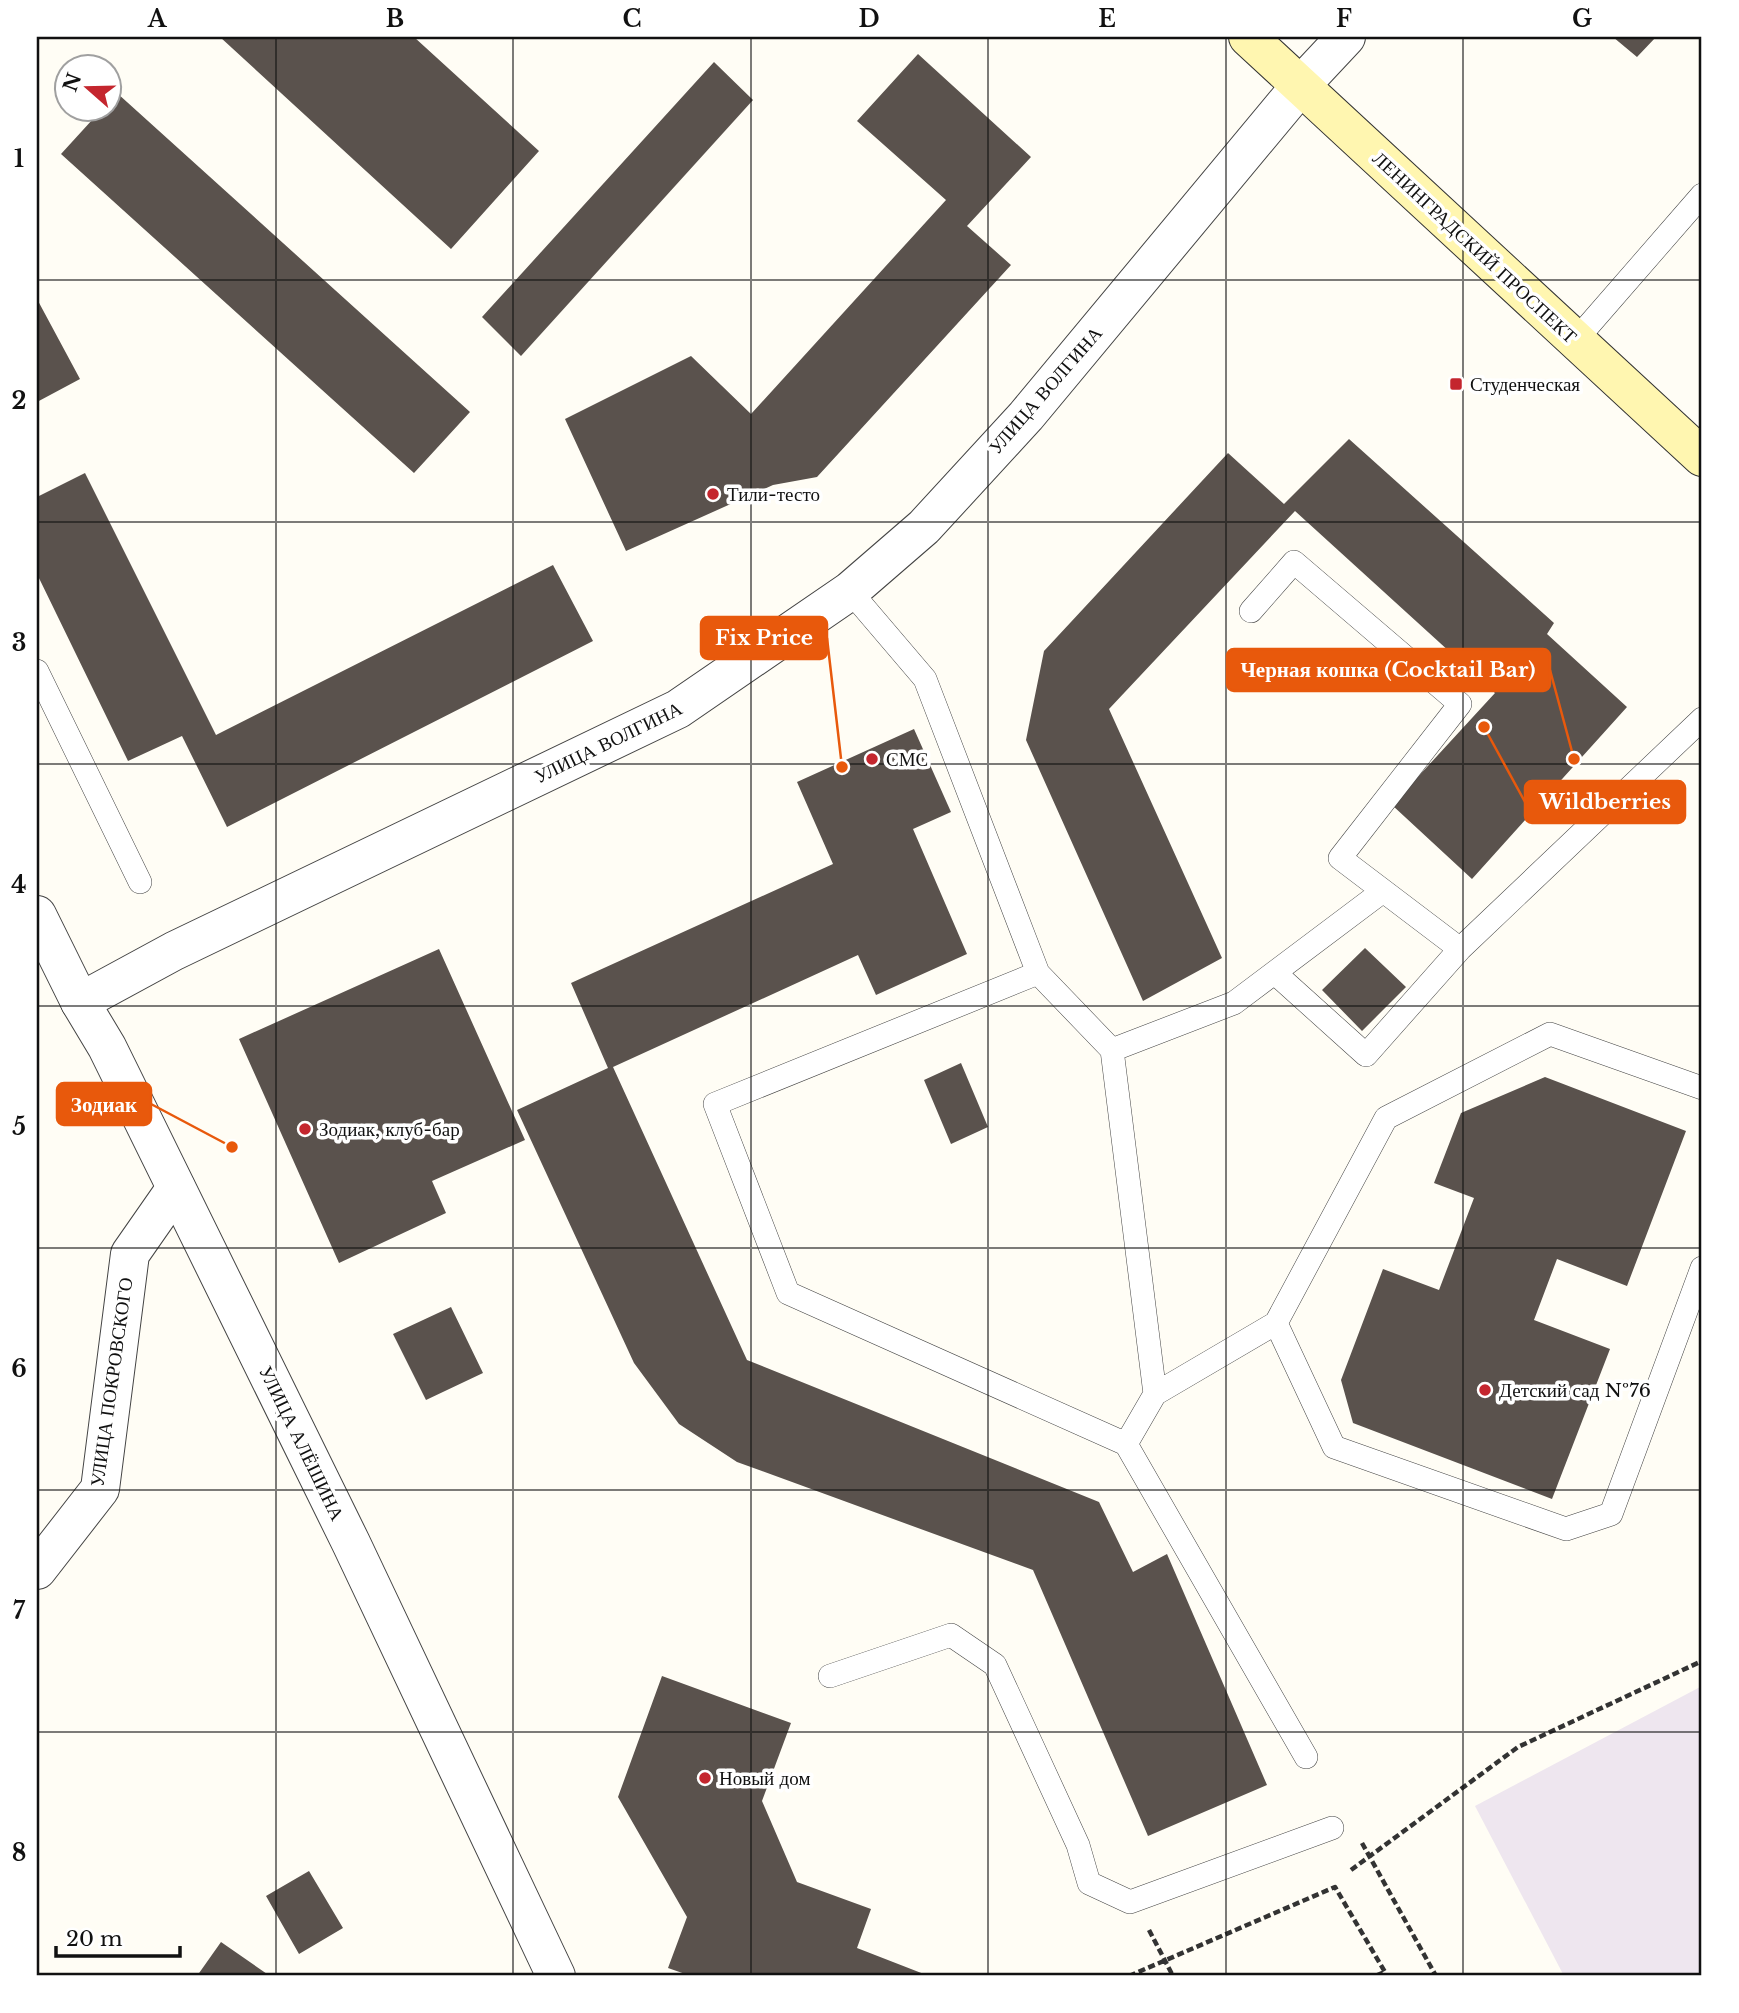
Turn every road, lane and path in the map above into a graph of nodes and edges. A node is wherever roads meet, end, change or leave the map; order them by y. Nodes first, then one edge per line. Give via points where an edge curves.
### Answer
1 (1248, 37) edge
2 (1346, 37) edge
3 (1302, 84) junction
4 (1702, 195) edge
5 (1575, 341) junction
6 (1702, 457) edge
7 (850, 591) junction
8 (1251, 611) dead end
9 (37, 671) edge
10 (1702, 719) edge
11 (140, 882) dead end
12 (1383, 891) junction
13 (37, 915) edge
14 (1460, 949) junction
15 (1038, 973) junction
16 (1276, 974) junction
17 (80, 1002) junction
18 (1112, 1050) junction
19 (1702, 1088) edge
20 (176, 1188) junction
21 (1702, 1268) edge
22 (1276, 1323) junction
23 (1155, 1394) junction
24 (1126, 1444) junction
25 (37, 1570) edge
26 (1702, 1661) edge
27 (830, 1676) dead end
28 (1306, 1758) dead end
29 (1332, 1828) dead end
30 (1357, 1834) dead end
31 (1369, 1856) junction
32 (1351, 1870) dead end
33 (1148, 1928) dead end
34 (1164, 1960) junction
35 (1386, 1974) edge
36 (556, 1976) edge
37 (1129, 1976) edge
38 (1173, 1976) edge
39 (1375, 1976) edge
40 (1436, 1976) edge

1 - 3 main road, ЛЕНИНГРАДСКИЙ ПРОСПЕКТ
2 - 3 street, УЛИЦА ВОЛГИНА
3 - 5 main road, ЛЕНИНГРАДСКИЙ ПРОСПЕКТ
3 - 7 street, УЛИЦА ВОЛГИНА via 1026,416 924,527
4 - 5 lane
5 - 6 main road, ЛЕНИНГРАДСКИЙ ПРОСПЕКТ
7 - 15 lane via 925,680
7 - 17 street, УЛИЦА ВОЛГИНА via 678,709 174,951
8 - 12 lane via 1294,562 1460,704 1340,858
9 - 11 lane
10 - 14 lane
12 - 14 lane
12 - 16 lane
13 - 17 street, УЛИЦА АЛЁШИНА
14 - 16 lane via 1366,1055
15 - 18 lane
15 - 24 lane via 715,1104 788,1293
16 - 18 lane via 1234,1003
17 - 20 street, УЛИЦА АЛЁШИНА
18 - 23 lane
19 - 22 lane via 1550,1034 1386,1118
20 - 25 street, УЛИЦА ПОКРОВСКОГО via 130,1254 100,1489
20 - 36 street, УЛИЦА АЛЁШИНА via 357,1555
21 - 22 lane via 1611,1514 1566,1530 1334,1447
22 - 23 lane
23 - 24 lane
24 - 28 lane
26 - 31 path via 1518,1747
27 - 29 lane via 951,1635 995,1665 1078,1845 1090,1883 1130,1902
30 - 31 path
31 - 32 path
31 - 40 path
33 - 34 path
34 - 35 path via 1335,1886
34 - 37 path
34 - 38 path
35 - 39 path

